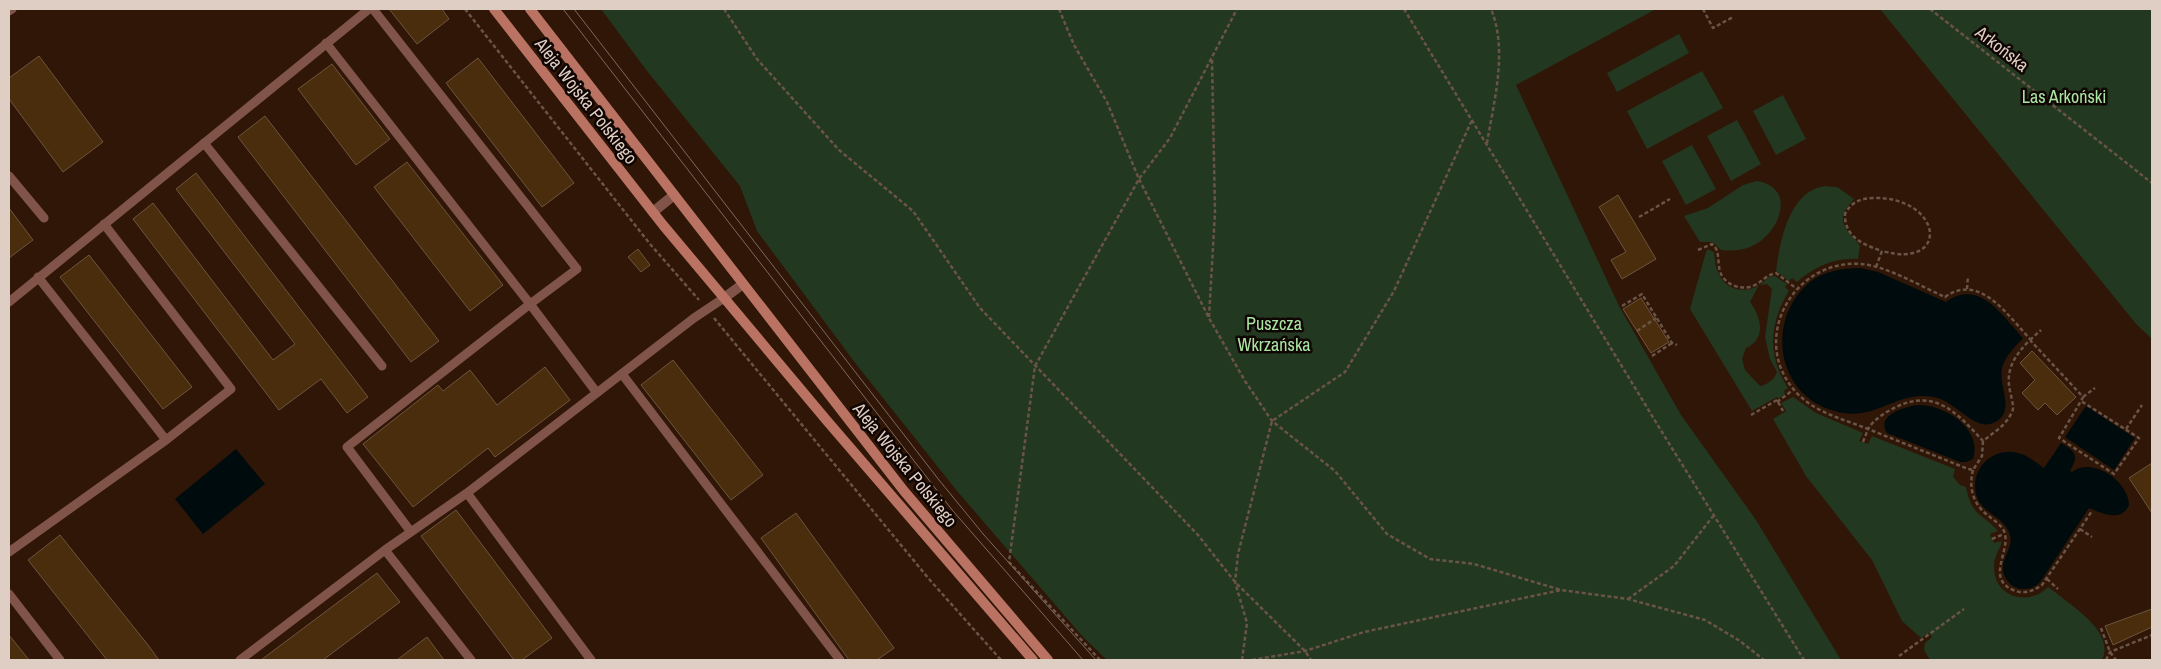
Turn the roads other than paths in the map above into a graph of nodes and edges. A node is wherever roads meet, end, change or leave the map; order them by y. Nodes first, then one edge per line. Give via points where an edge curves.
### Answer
1 (369, 9) edge
2 (373, 9) edge
3 (494, 9) edge
4 (530, 9) edge
5 (326, 43) junction
6 (204, 143) junction
7 (9, 176) edge
8 (674, 195) junction
9 (653, 212) junction
10 (44, 218) dead end
11 (104, 224) junction
12 (38, 277) junction
13 (743, 284) junction
14 (724, 298) junction
15 (9, 302) edge
16 (530, 304) junction
17 (382, 366) dead end
18 (622, 374) junction
19 (597, 393) junction
20 (166, 440) junction
21 (467, 493) junction
22 (411, 532) junction
23 (385, 550) junction
24 (9, 552) edge
25 (9, 594) edge
26 (589, 657) edge
27 (60, 660) edge
28 (240, 660) edge
29 (471, 660) edge
30 (578, 660) edge
31 (840, 660) edge
32 (1033, 660) edge
33 (1048, 660) edge

1 - 5 lane
2 - 16 lane via 576,269
3 - 9 main road, Aleja Wojska Polskiego
4 - 8 main road, Aleja Wojska Polskiego
5 - 6 lane
5 - 16 lane
6 - 11 lane
6 - 17 lane
7 - 10 lane
8 - 9 street
8 - 13 main road, Aleja Wojska Polskiego
9 - 14 main road, Aleja Wojska Polskiego
11 - 12 lane
11 - 20 lane via 231,389
12 - 15 lane
12 - 20 lane
13 - 14 street
13 - 33 main road, Aleja Wojska Polskiego via 904,491
14 - 18 lane
14 - 32 main road, Aleja Wojska Polskiego
16 - 19 lane
16 - 22 lane via 347,447
18 - 19 lane
18 - 31 lane
19 - 21 lane
20 - 24 lane
21 - 22 lane
21 - 26 lane
22 - 23 lane
23 - 28 lane
23 - 29 lane
25 - 27 lane
26 - 30 lane

